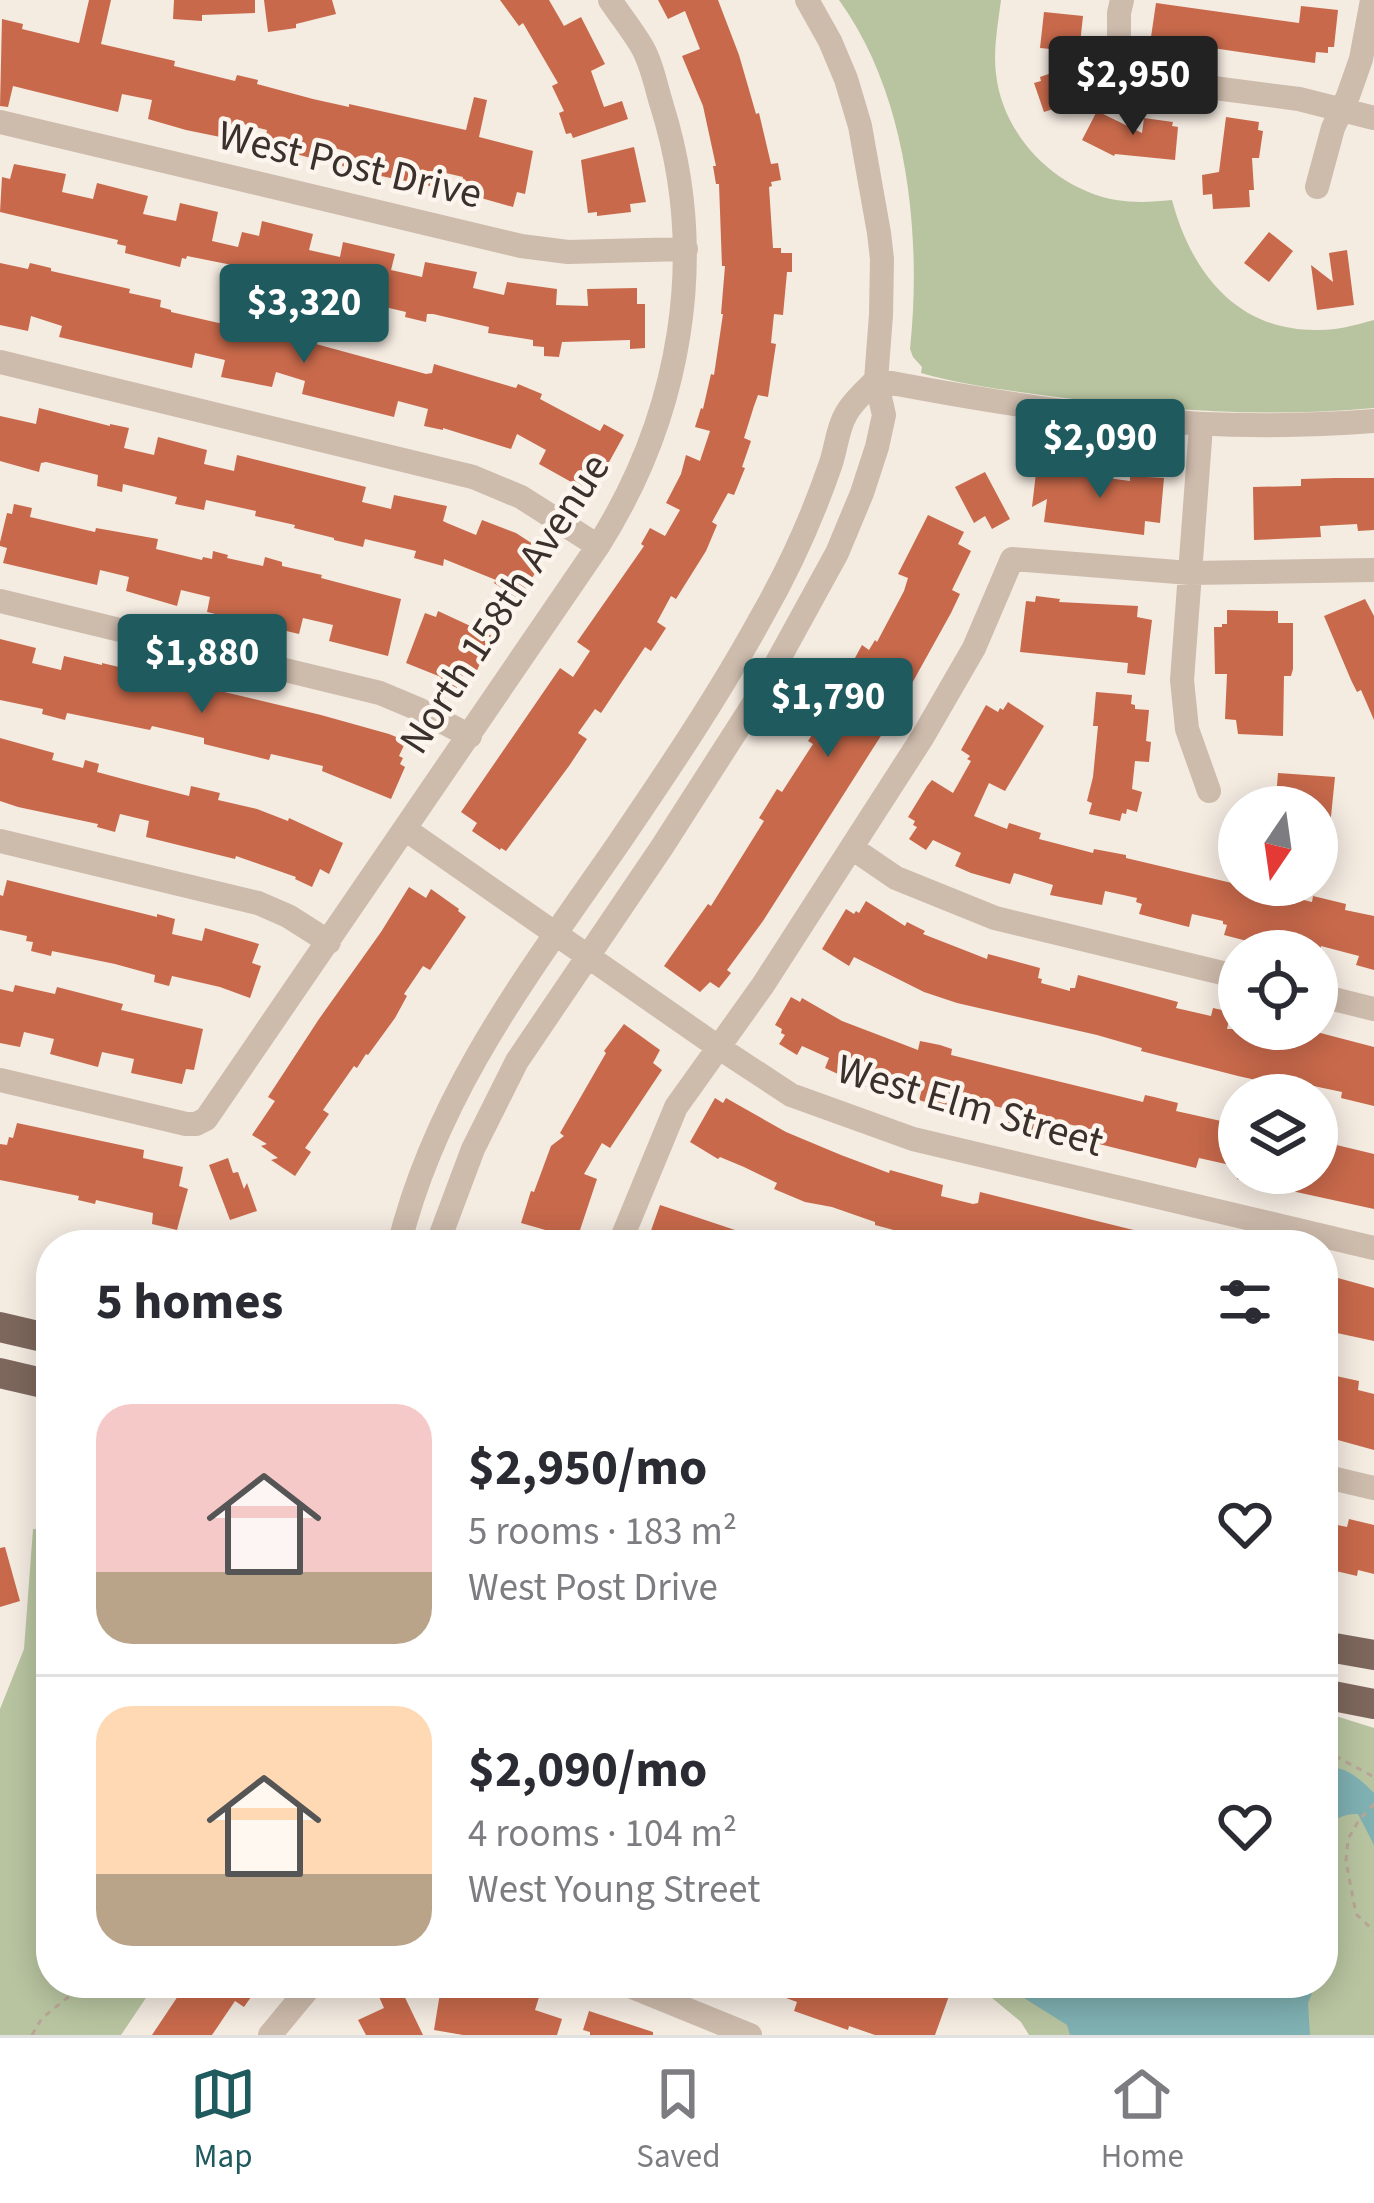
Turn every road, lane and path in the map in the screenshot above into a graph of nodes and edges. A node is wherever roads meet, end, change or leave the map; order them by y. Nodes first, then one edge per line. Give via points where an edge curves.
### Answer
1 (610, 0) edge
2 (807, 0) edge
3 (1122, 0) edge
4 (1372, 0) edge
5 (1342, 108) junction
6 (1374, 118) edge
7 (0, 122) edge
8 (1317, 187) dead end
9 (686, 249) junction
10 (0, 362) edge
11 (876, 380) junction
12 (1374, 422) edge
13 (1202, 426) junction
14 (598, 546) junction
15 (1374, 570) edge
16 (1190, 573) junction
17 (0, 601) edge
18 (470, 736) junction
19 (1209, 791) dead end
20 (405, 829) junction
21 (0, 841) edge
22 (852, 848) junction
23 (555, 932) junction
24 (329, 942) junction
25 (588, 956) junction
26 (1218, 971) edge
27 (1338, 1000) edge
28 (1374, 1009) edge
29 (718, 1047) junction
30 (0, 1080) edge
31 (403, 1230) edge
32 (443, 1230) edge
33 (625, 1230) edge
34 (1298, 1230) edge
35 (1338, 1239) edge
36 (1374, 1248) edge
37 (0, 1327) edge
38 (36, 1335) edge
39 (0, 1372) edge
40 (36, 1380) edge
41 (1338, 1480) edge
42 (1374, 1488) edge
43 (1338, 1649) edge
44 (1374, 1655) edge
45 (1338, 1697) edge
46 (1374, 1704) edge
47 (1338, 1758) edge
48 (1374, 1777) edge
49 (1374, 1804) edge
50 (1374, 1931) edge
51 (67, 1998) edge
52 (303, 1998) edge
53 (648, 1998) edge
54 (696, 2025) edge
55 (283, 2030) edge
56 (32, 2035) edge
57 (750, 2035) edge

1 - 9 street, North 158th Avenue via 644,49 671,136
2 - 11 street via 846,79 868,165 882,259
3 - 5 street via 1119,63 1145,79
4 - 5 street
5 - 6 street
5 - 8 street
7 - 9 street, West Post Drive via 521,247
9 - 14 street, North 158th Avenue via 679,338 662,412
10 - 14 street via 473,477
11 - 13 street via 1083,416
11 - 23 street via 845,415 831,466 762,616
11 - 25 street via 884,415 877,447 838,553 747,715
12 - 13 street
13 - 16 street
14 - 18 street, North 158th Avenue
15 - 16 street
16 - 19 street via 1182,680 1187,729
16 - 22 street via 1012,559 974,649
17 - 18 street via 380,693
18 - 20 street, North 158th Avenue
20 - 23 street, West Elm Street
20 - 24 street, North 158th Avenue
21 - 24 street via 258,903
22 - 26 street via 896,878 994,918
22 - 29 street
23 - 25 street, West Elm Street
23 - 31 street via 457,1092
24 - 30 street, North 158th Avenue via 214,1111 196,1124
25 - 29 street, West Elm Street
25 - 32 street via 493,1107
27 - 28 street
29 - 33 street via 676,1107
29 - 34 street, West Elm Street via 791,1095 913,1139
35 - 36 street, West Elm Street
37 - 38 main road
39 - 40 main road
41 - 42 street
43 - 44 main road
45 - 46 main road
47 - 48 path
49 - 50 path via 1348,1839 1346,1861 1356,1914
51 - 56 path
52 - 55 street
53 - 54 street
54 - 57 street

